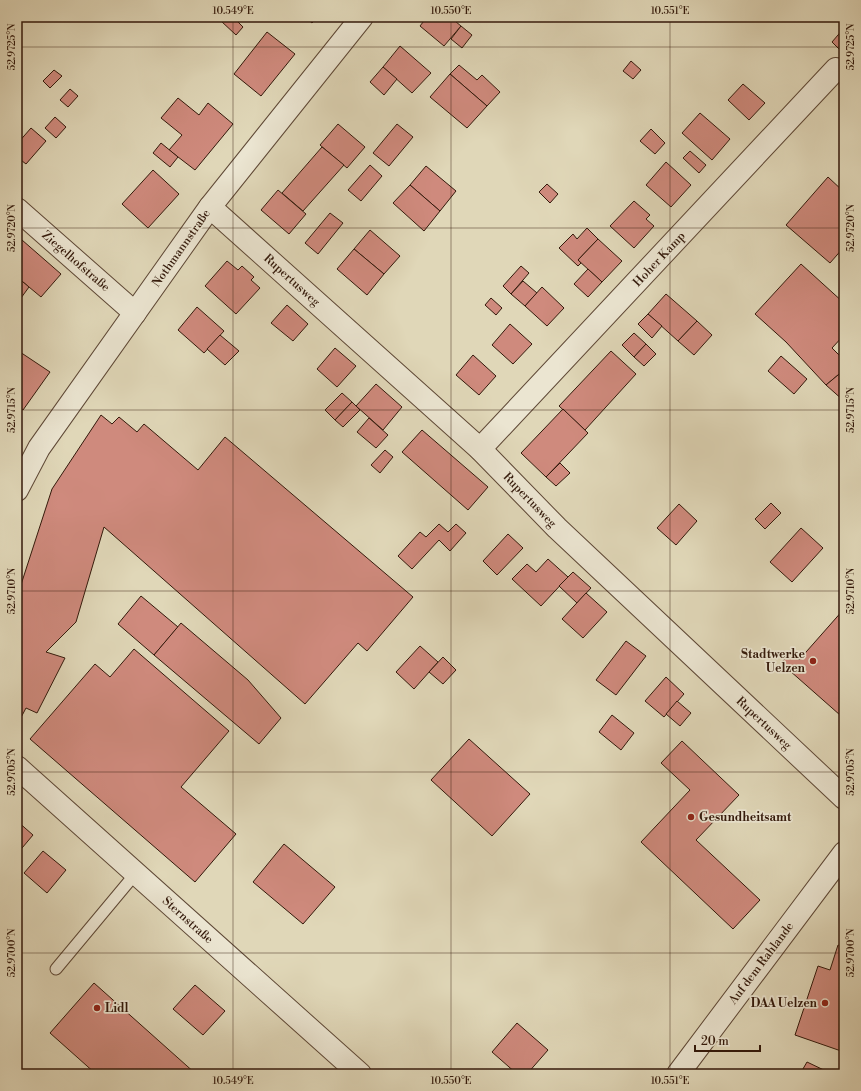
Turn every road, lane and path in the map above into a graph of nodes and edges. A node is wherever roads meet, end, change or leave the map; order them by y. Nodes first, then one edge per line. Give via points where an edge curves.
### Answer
1 (362, 17) edge
2 (836, 69) dead end
3 (210, 207) junction
4 (17, 210) edge
5 (135, 313) junction
6 (480, 449) junction
7 (17, 490) edge
8 (17, 767) edge
9 (844, 798) edge
10 (844, 853) edge
11 (136, 873) junction
12 (56, 969) dead end
13 (360, 1074) edge
14 (678, 1074) edge

1 - 3 street, Nothmannstraße
2 - 6 street, Hoher Kamp
3 - 5 street, Nothmannstraße
3 - 6 street, Rupertusweg
4 - 5 street, Ziegelhofstraße
5 - 7 street, Nothmannstraße via 39,448
6 - 9 street, Rupertusweg via 557,528
8 - 11 street, Sternstraße
10 - 14 street, Auf dem Rahlande
11 - 12 lane
11 - 13 street, Sternstraße

